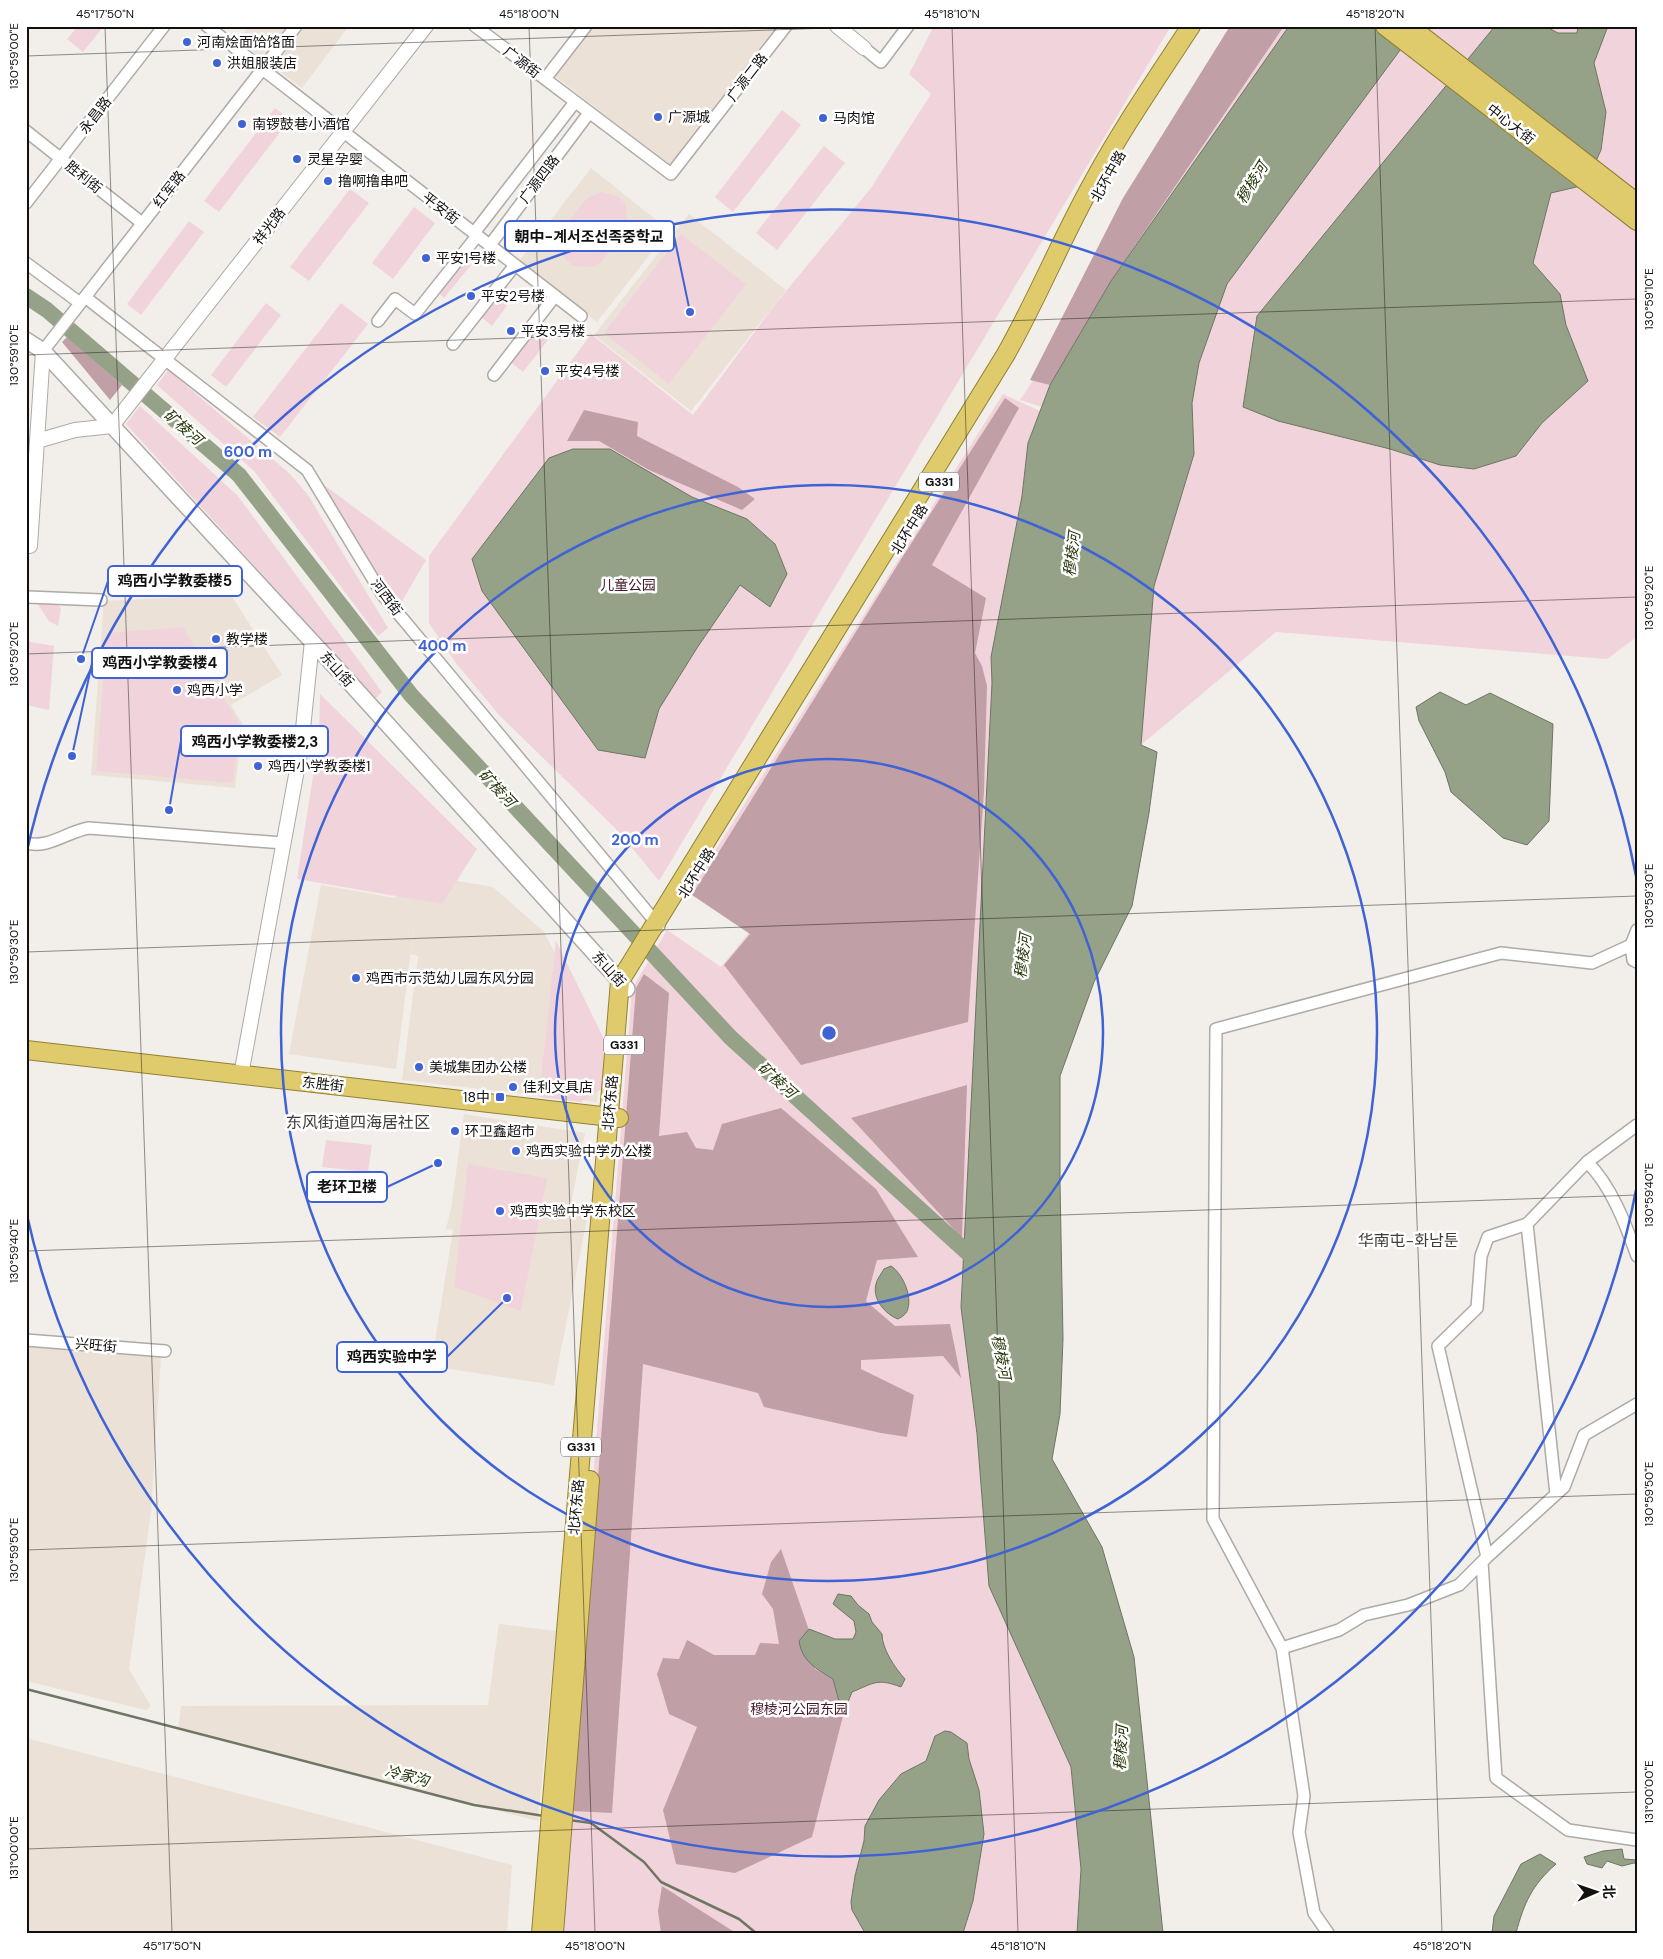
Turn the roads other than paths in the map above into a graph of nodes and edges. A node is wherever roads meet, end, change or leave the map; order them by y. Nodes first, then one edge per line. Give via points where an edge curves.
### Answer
1 (164, 26) edge
2 (207, 26) edge
3 (296, 26) edge
4 (426, 26) edge
5 (475, 26) edge
6 (586, 26) edge
7 (786, 26) edge
8 (837, 26) edge
9 (908, 26) edge
10 (1190, 26) edge
11 (1201, 26) edge
12 (1385, 26) edge
13 (1409, 26) edge
14 (864, 48) joint
15 (262, 69) junction
16 (545, 79) junction
17 (575, 102) junction
18 (589, 112) junction
19 (26, 131) edge
20 (343, 132) junction
21 (61, 158) junction
22 (671, 174) joint
23 (26, 203) edge
24 (1637, 203) edge
25 (1637, 221) edge
26 (142, 223) junction
27 (475, 234) junction
28 (490, 245) junction
29 (26, 263) edge
30 (515, 265) junction
31 (555, 296) junction
32 (83, 299) junction
33 (581, 316) dead end
34 (378, 321) dead end
35 (26, 340) edge
36 (453, 344) dead end
37 (45, 348) junction
38 (165, 358) junction
39 (494, 375) dead end
40 (112, 426) junction
41 (37, 441) junction
42 (28, 546) edge
43 (28, 597) dead end
44 (101, 600) dead end
45 (312, 641) junction
46 (26, 843) edge
47 (283, 844) junction
48 (658, 926) junction
49 (1637, 930) edge
50 (1631, 945) junction
51 (1637, 962) edge
52 (632, 968) joint
53 (624, 985) junction
54 (26, 1050) edge
55 (241, 1075) junction
56 (614, 1118) junction
57 (1637, 1126) edge
58 (1587, 1162) junction
59 (1527, 1224) junction
60 (1637, 1256) edge
61 (26, 1340) edge
62 (165, 1351) dead end
63 (1637, 1404) edge
64 (1556, 1494) junction
65 (1485, 1559) junction
66 (1282, 1648) junction
67 (1637, 1840) edge
68 (541, 1933) edge
69 (554, 1933) edge
70 (1328, 1933) edge

1 - 21 street, 永昌路
2 - 15 street, 平安街
3 - 15 street, 红军路
4 - 20 street, 祥光路
5 - 16 street, 广源街
6 - 16 street
7 - 22 street, 广源二路
8 - 14 street
9 - 14 street via 881,62
10 - 48 highway, 北环中路 / G331 via 1091,185 1006,354
11 - 48 highway, 北环中路 / G331 via 1102,183 1014,360
12 - 25 highway, 中心大街
13 - 24 highway, 中心大街
15 - 20 street, 平安街
15 - 26 street, 红军路
16 - 17 street, 广源街
17 - 18 street, 广源街
17 - 27 street, 广源四路
18 - 22 street, 广源街
18 - 28 street, 广源四路
19 - 21 street, 胜利街
20 - 27 street, 平安街
20 - 38 street, 祥光路
21 - 23 street, 永昌路
21 - 26 street, 胜利街
26 - 32 street, 红军路
27 - 28 street, 平安街
27 - 34 street, 广源四路 via 415,314 395,299
28 - 30 street, 平安街
29 - 32 street
30 - 31 street, 平安街
30 - 36 street
31 - 33 street, 平安街
31 - 39 street
32 - 37 street, 红军路
32 - 38 street, 河西街
35 - 37 main road, 东山街
37 - 40 main road, 东山街
37 - 41 street
38 - 40 street, 祥光路
38 - 48 street, 河西街 via 307,470 382,594
40 - 41 street via 75,430
40 - 45 main road, 东山街
41 - 42 street
43 - 44 street
45 - 47 street via 301,748
45 - 53 main road, 东山街
46 - 47 street via 54,841 89,828
47 - 55 street
48 - 52 highway, 北环中路 / G331
49 - 50 street
50 - 51 street via 1633,960
50 - 66 street via 1592,963 1502,952 1216,1029 1214,1519
52 - 53 highway, 北环东路 / G331
53 - 56 highway, 北环东路 / G331
54 - 55 highway, 东胜街
55 - 56 highway, 东胜街
56 - 68 highway, 北环东路 / G331
56 - 69 highway, 北环东路 / G331
57 - 58 street
58 - 59 street
58 - 60 street via 1598,1173 1627,1227
59 - 64 street
59 - 65 street via 1488,1237 1481,1256 1476,1308 1438,1346
61 - 62 street, 兴旺街
63 - 64 street via 1584,1434 1564,1487
64 - 65 street
65 - 66 street via 1459,1585 1408,1605 1364,1615 1339,1630
65 - 67 street via 1496,1778 1568,1830
66 - 70 street via 1304,1796 1299,1832 1314,1913

